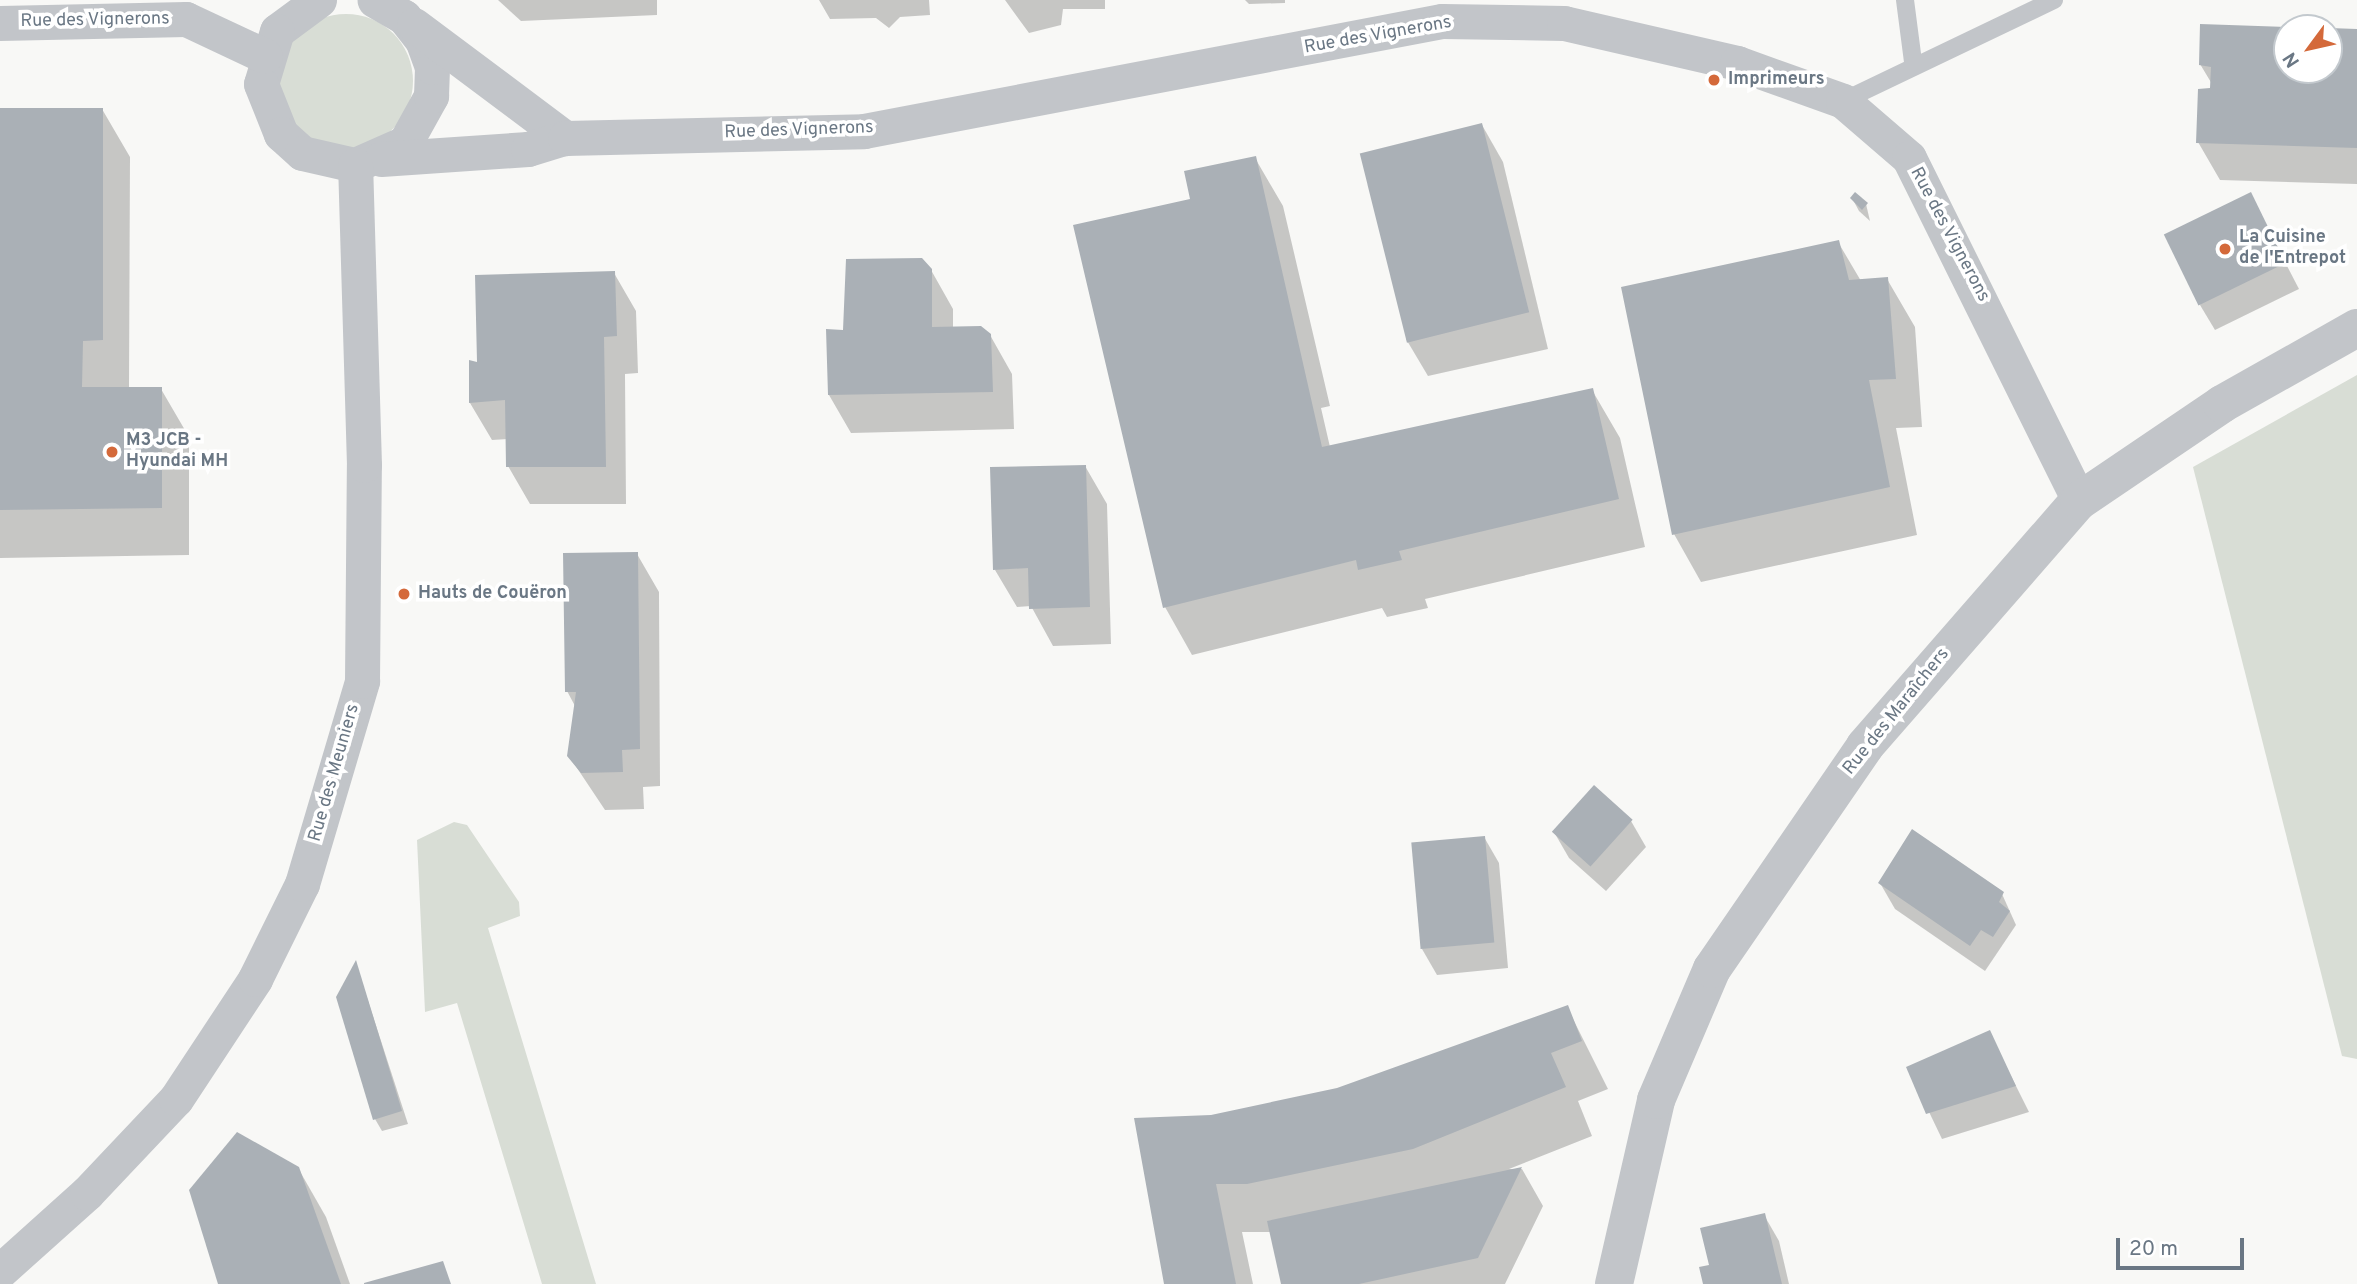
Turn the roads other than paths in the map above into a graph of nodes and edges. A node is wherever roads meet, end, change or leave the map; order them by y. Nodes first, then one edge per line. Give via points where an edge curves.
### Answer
1 (319, 0) edge
2 (1905, 0) edge
3 (2054, 0) edge
4 (390, 9) edge
5 (1563, 12) edge
6 (0, 23) edge
7 (265, 57) junction
8 (1913, 62) junction
9 (1843, 101) junction
10 (565, 138) junction
11 (368, 162) junction
12 (2357, 328) edge
13 (2079, 501) junction
14 (0, 1271) edge
15 (1614, 1284) edge

1 - 7 street via 277,31
2 - 8 lane
3 - 8 lane
4 - 10 street
4 - 11 street via 422,40 432,67 431,96 405,144
5 - 9 street, Rue des Vignerons via 1737,63
5 - 10 street, Rue des Vignerons via 1442,21 864,131
6 - 7 street, Rue des Vignerons via 186,19
7 - 11 street, Rue des Vignerons via 261,84 281,134 302,153
8 - 9 lane
9 - 13 street, Rue des Vignerons via 1909,158
10 - 11 street, Rue des Vignerons via 528,149
11 - 14 street, Rue des Meuniers via 362,681 302,884 255,979 176,1099 87,1193
12 - 13 street, Rue des Maraîchers via 2222,404
13 - 15 street, Rue des Maraîchers via 1865,746 1712,969 1657,1100

